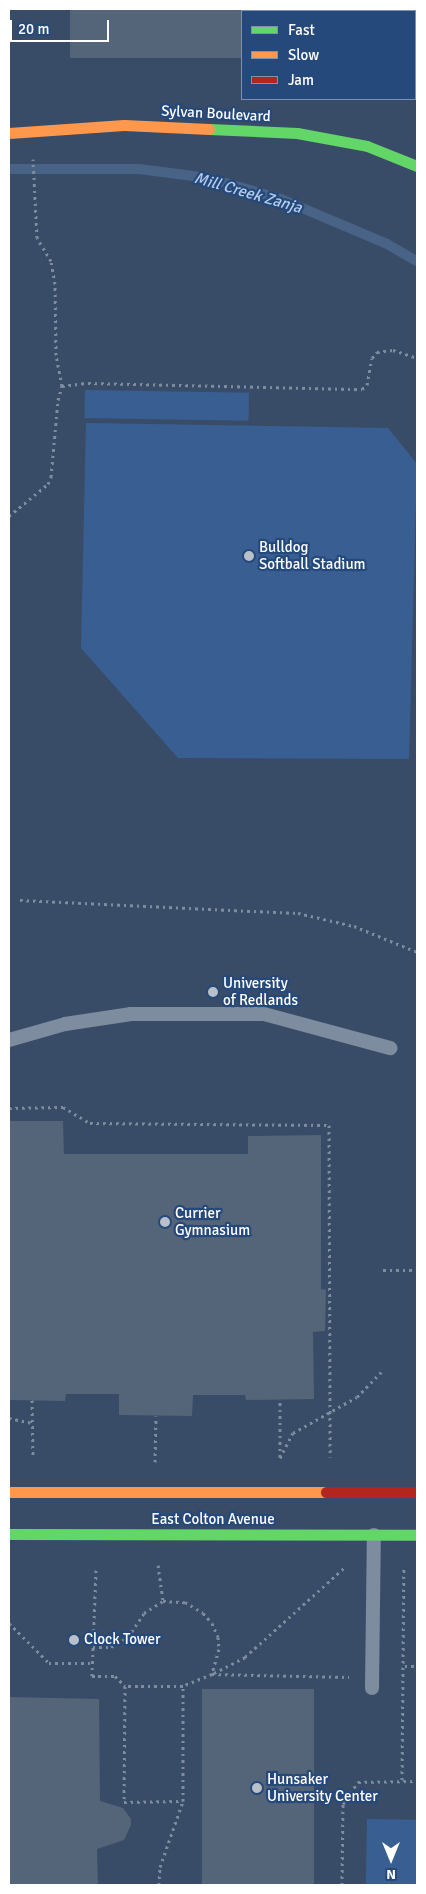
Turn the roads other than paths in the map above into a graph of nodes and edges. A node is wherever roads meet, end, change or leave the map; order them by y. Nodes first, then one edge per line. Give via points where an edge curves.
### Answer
1 (9, 133) edge
2 (417, 166) edge
3 (9, 1040) edge
4 (390, 1048) dead end
5 (9, 1492) edge
6 (417, 1492) edge
7 (9, 1534) edge
8 (374, 1534) junction
9 (417, 1535) edge
10 (372, 1683) road end

1 - 2 street, Sylvan Boulevard via 124,125 297,133 367,146
3 - 4 lane via 73,1023 132,1014 264,1014
5 - 6 street, East Colton Avenue
7 - 8 street, East Colton Avenue
8 - 9 street, East Colton Avenue
8 - 10 lane

